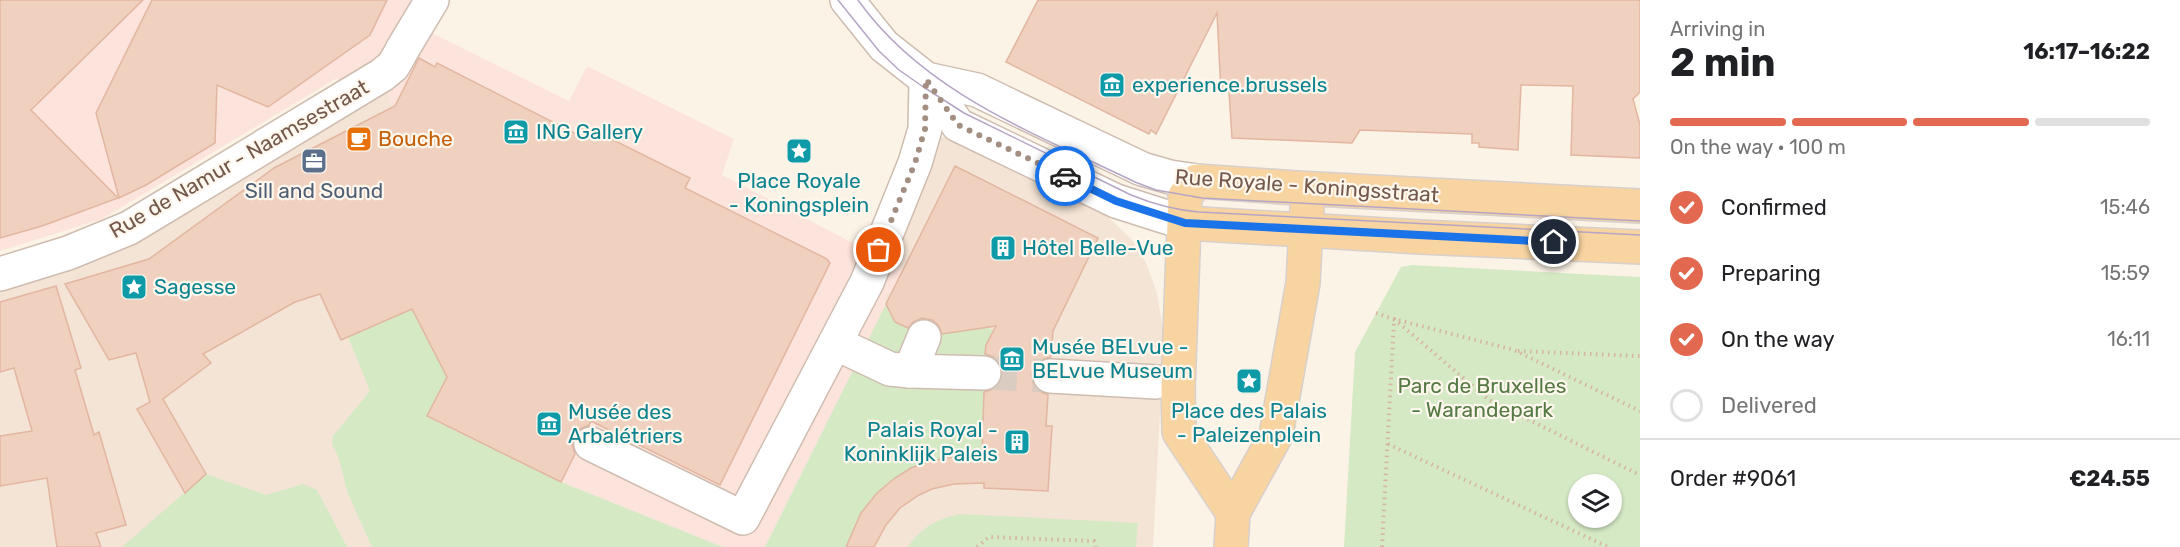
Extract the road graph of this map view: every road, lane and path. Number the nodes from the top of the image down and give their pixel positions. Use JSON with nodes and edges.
{"nodes":[{"id":1,"x":432,"y":0,"type":"edge"},
{"id":2,"x":847,"y":0,"type":"edge"},
{"id":3,"x":926,"y":79,"type":"junction"},
{"id":4,"x":1197,"y":181,"type":"junction"},
{"id":5,"x":1297,"y":188,"type":"junction"},
{"id":6,"x":1640,"y":206,"type":"edge"},
{"id":7,"x":1185,"y":223,"type":"junction"},
{"id":8,"x":1306,"y":230,"type":"junction"},
{"id":9,"x":1640,"y":247,"type":"edge"},
{"id":10,"x":0,"y":274,"type":"edge"},
{"id":11,"x":1376,"y":313,"type":"dead end"},
{"id":12,"x":1394,"y":319,"type":"junction"},
{"id":13,"x":924,"y":337,"type":"dead end"},
{"id":14,"x":835,"y":343,"type":"junction"},
{"id":15,"x":1514,"y":350,"type":"junction"},
{"id":16,"x":1640,"y":356,"type":"edge"},
{"id":17,"x":910,"y":370,"type":"junction"},
{"id":18,"x":984,"y":373,"type":"tunnel mouth"},
{"id":19,"x":1050,"y":376,"type":"tunnel mouth"},
{"id":20,"x":1156,"y":382,"type":"dead end"},
{"id":21,"x":1640,"y":411,"type":"edge"},
{"id":22,"x":591,"y":444,"type":"dead end"},
{"id":23,"x":1388,"y":444,"type":"junction"},
{"id":24,"x":1640,"y":475,"type":"edge"},
{"id":25,"x":1233,"y":513,"type":"junction"},
{"id":26,"x":1038,"y":540,"type":"junction"},
{"id":27,"x":977,"y":547,"type":"edge"},
{"id":28,"x":1037,"y":547,"type":"edge"},
{"id":29,"x":1096,"y":547,"type":"edge"},
{"id":30,"x":1231,"y":547,"type":"edge"},
{"id":31,"x":1382,"y":547,"type":"edge"},
{"id":32,"x":1608,"y":547,"type":"edge"}],
"edges":[{"from":1,"to":10,"type":"street","name":"Rue de Namur - Naamsestraat"},
{"from":2,"to":3,"type":"street"},
{"from":3,"to":4,"type":"street","name":"Rue Royale - Koningsstraat"},
{"from":3,"to":7,"type":"street","name":"Rue Royale - Koningsstraat"},
{"from":3,"to":14,"type":"street"},
{"from":4,"to":5,"type":"main road","name":"Rue Royale - Koningsstraat"},
{"from":4,"to":7,"type":"main road"},
{"from":5,"to":6,"type":"main road","name":"Rue Royale - Koningsstraat"},
{"from":5,"to":8,"type":"main road"},
{"from":7,"to":8,"type":"main road","name":"Rue Royale - Koningsstraat"},
{"from":7,"to":25,"type":"main road"},
{"from":8,"to":9,"type":"main road","name":"Rue Royale - Koningsstraat"},
{"from":8,"to":25,"type":"main road"},
{"from":11,"to":12,"type":"path"},
{"from":12,"to":15,"type":"path"},
{"from":12,"to":23,"type":"path"},
{"from":12,"to":24,"type":"path"},
{"from":13,"to":17,"type":"street"},
{"from":14,"to":17,"type":"street"},
{"from":14,"to":22,"type":"street"},
{"from":15,"to":16,"type":"path"},
{"from":15,"to":21,"type":"path"},
{"from":17,"to":18,"type":"street"},
{"from":19,"to":20,"type":"street"},
{"from":23,"to":31,"type":"path"},
{"from":23,"to":32,"type":"path"},
{"from":25,"to":30,"type":"main road"},
{"from":26,"to":27,"type":"path"},
{"from":26,"to":28,"type":"path"},
{"from":26,"to":29,"type":"path"}]}
